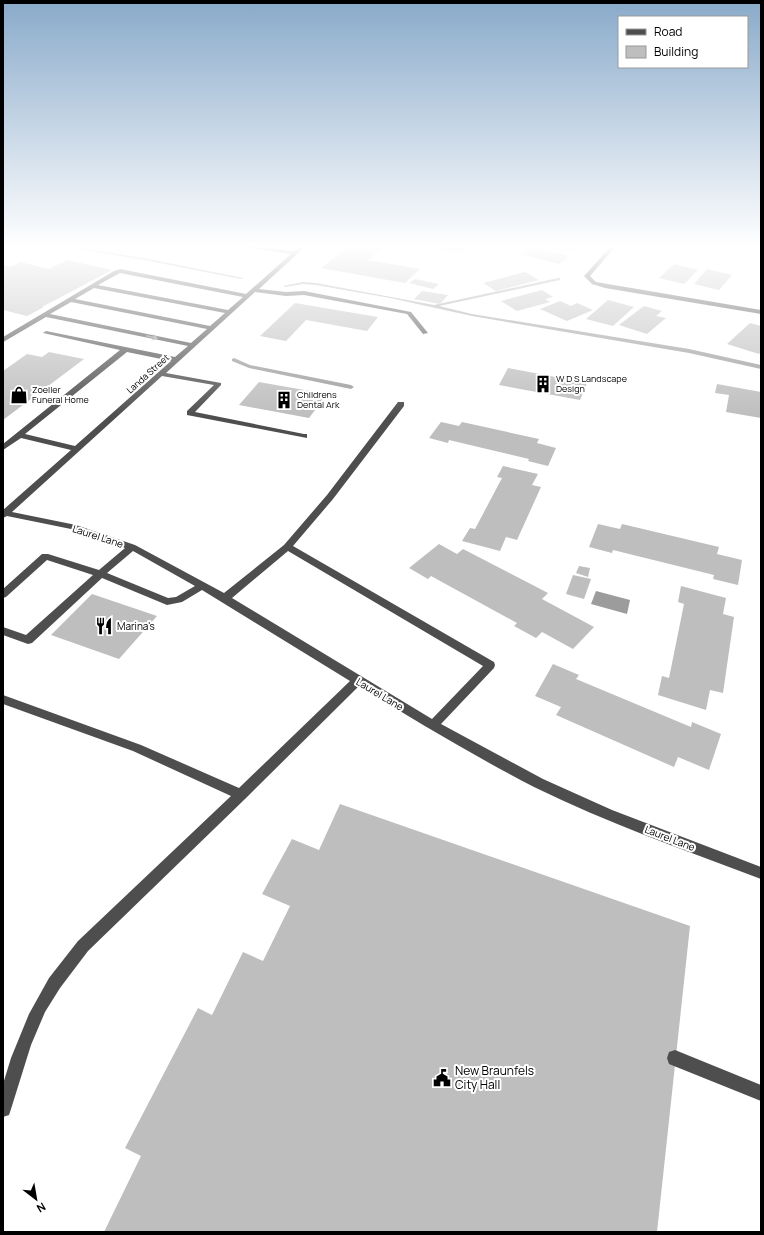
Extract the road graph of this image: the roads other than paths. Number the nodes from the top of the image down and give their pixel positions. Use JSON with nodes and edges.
{"nodes":[{"id":1,"x":66,"y":303,"type":"edge"},
{"id":2,"x":83,"y":303,"type":"edge"},
{"id":3,"x":181,"y":303,"type":"edge"},
{"id":4,"x":241,"y":303,"type":"edge"},
{"id":5,"x":355,"y":303,"type":"edge"},
{"id":6,"x":707,"y":303,"type":"edge"},
{"id":7,"x":230,"y":312,"type":"junction"},
{"id":8,"x":761,"y":312,"type":"edge"},
{"id":9,"x":46,"y":315,"type":"junction"},
{"id":10,"x":212,"y":328,"type":"junction"},
{"id":11,"x":46,"y":333,"type":"dead end"},
{"id":12,"x":425,"y":333,"type":"dead end"},
{"id":13,"x":4,"y":339,"type":"edge"},
{"id":14,"x":194,"y":345,"type":"junction"},
{"id":15,"x":126,"y":349,"type":"junction"},
{"id":16,"x":177,"y":360,"type":"junction"},
{"id":17,"x":162,"y":374,"type":"junction"},
{"id":18,"x":401,"y":404,"type":"dead end"},
{"id":19,"x":19,"y":435,"type":"junction"},
{"id":20,"x":304,"y":436,"type":"dead end"},
{"id":21,"x":4,"y":447,"type":"edge"},
{"id":22,"x":77,"y":449,"type":"junction"},
{"id":23,"x":4,"y":514,"type":"edge"},
{"id":24,"x":132,"y":547,"type":"junction"},
{"id":25,"x":287,"y":547,"type":"junction"},
{"id":26,"x":101,"y":574,"type":"junction"},
{"id":27,"x":201,"y":586,"type":"junction"},
{"id":28,"x":3,"y":595,"type":"edge"},
{"id":29,"x":224,"y":598,"type":"junction"},
{"id":30,"x":3,"y":631,"type":"edge"},
{"id":31,"x":358,"y":680,"type":"junction"},
{"id":32,"x":3,"y":698,"type":"edge"},
{"id":33,"x":433,"y":725,"type":"junction"},
{"id":34,"x":241,"y":795,"type":"junction"},
{"id":35,"x":761,"y":873,"type":"edge"},
{"id":36,"x":675,"y":1058,"type":"dead end"},
{"id":37,"x":761,"y":1093,"type":"edge"},
{"id":38,"x":3,"y":1109,"type":"edge"}],
"edges":[{"from":1,"to":9,"type":"street"},
{"from":2,"to":10,"type":"street"},
{"from":3,"to":7,"type":"street"},
{"from":4,"to":7,"type":"street","name":"Landa Street"},
{"from":5,"to":12,"type":"street"},
{"from":6,"to":8,"type":"street"},
{"from":7,"to":10,"type":"street","name":"Landa Street"},
{"from":9,"to":13,"type":"street"},
{"from":9,"to":14,"type":"street","one_way":true},
{"from":10,"to":14,"type":"street","name":"Landa Street"},
{"from":11,"to":15,"type":"street"},
{"from":14,"to":16,"type":"street","name":"Landa Street"},
{"from":15,"to":16,"type":"street"},
{"from":15,"to":19,"type":"street"},
{"from":16,"to":17,"type":"street","name":"Landa Street"},
{"from":17,"to":20,"type":"street"},
{"from":17,"to":22,"type":"street","name":"Landa Street"},
{"from":18,"to":25,"type":"street"},
{"from":19,"to":21,"type":"street"},
{"from":19,"to":22,"type":"street"},
{"from":22,"to":23,"type":"street","name":"Landa Street"},
{"from":23,"to":24,"type":"street","name":"Laurel Lane"},
{"from":24,"to":26,"type":"street"},
{"from":24,"to":27,"type":"street","name":"Laurel Lane"},
{"from":25,"to":29,"type":"street"},
{"from":25,"to":33,"type":"street"},
{"from":26,"to":27,"type":"street"},
{"from":26,"to":28,"type":"street"},
{"from":26,"to":30,"type":"street"},
{"from":27,"to":29,"type":"street","name":"Laurel Lane"},
{"from":29,"to":31,"type":"street","name":"Laurel Lane"},
{"from":31,"to":33,"type":"street","name":"Laurel Lane"},
{"from":31,"to":34,"type":"street"},
{"from":32,"to":34,"type":"street"},
{"from":33,"to":35,"type":"street","name":"Laurel Lane"},
{"from":34,"to":38,"type":"street"},
{"from":36,"to":37,"type":"street"}]}
